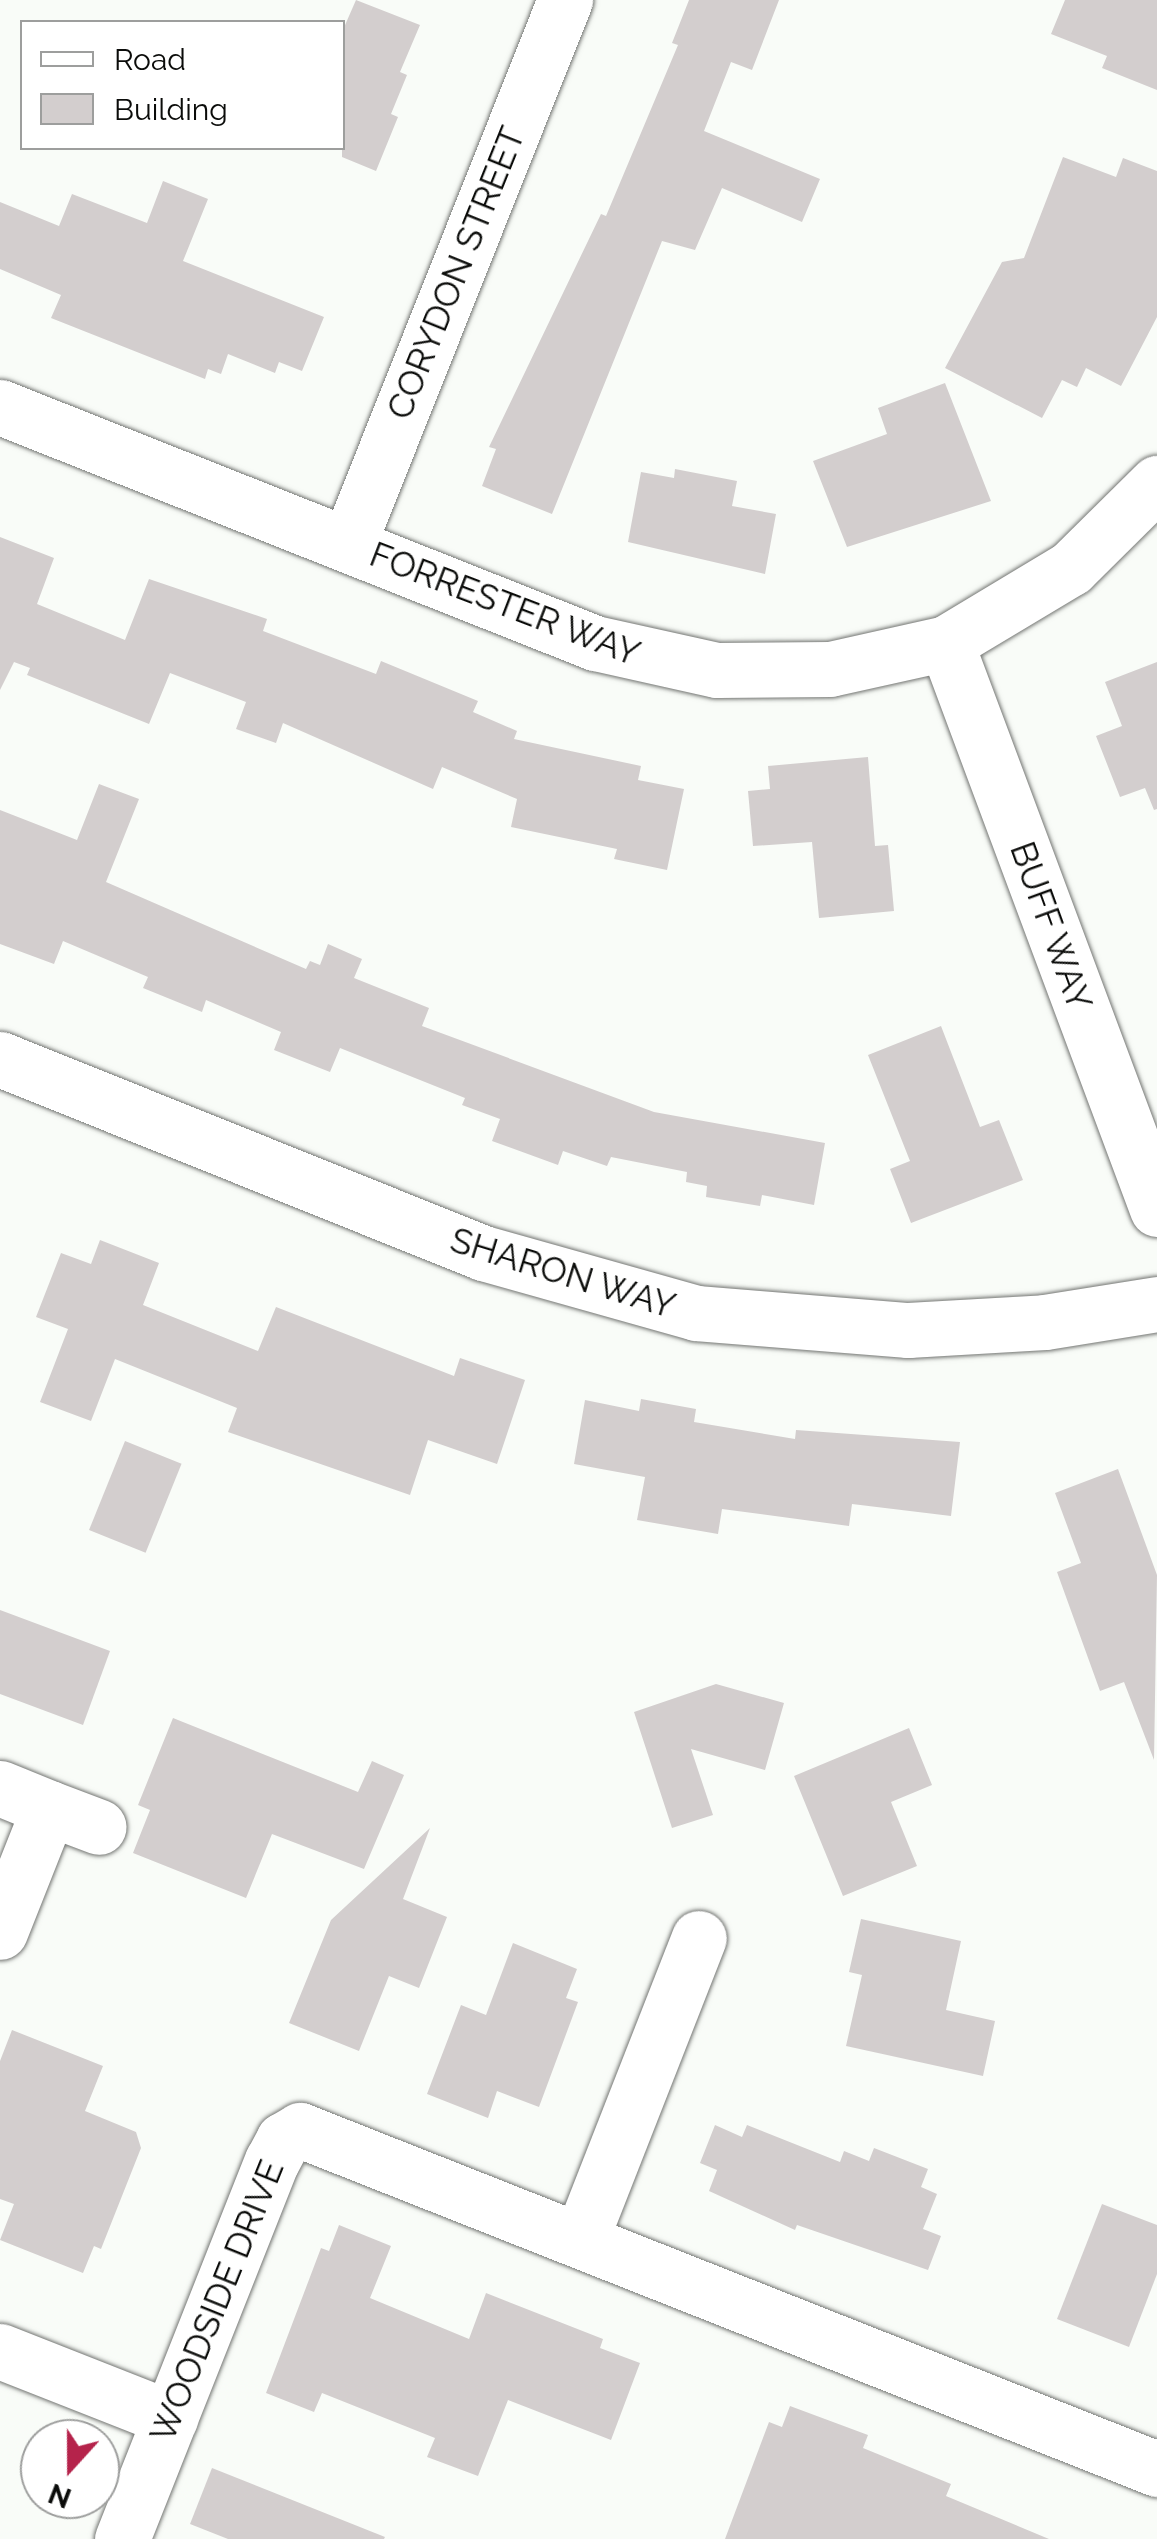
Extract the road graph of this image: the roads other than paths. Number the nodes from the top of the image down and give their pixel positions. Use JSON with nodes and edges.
{"nodes":[{"id":1,"x":564,"y":0,"type":"edge"},
{"id":2,"x":0,"y":407,"type":"edge"},
{"id":3,"x":1157,"y":483,"type":"edge"},
{"id":4,"x":348,"y":545,"type":"junction"},
{"id":5,"x":946,"y":643,"type":"junction"},
{"id":6,"x":0,"y":1058,"type":"edge"},
{"id":7,"x":1157,"y":1209,"type":"edge"},
{"id":8,"x":1157,"y":1304,"type":"edge"},
{"id":9,"x":24,"y":1798,"type":"edge"},
{"id":10,"x":99,"y":1828,"type":"dead end"},
{"id":11,"x":0,"y":1932,"type":"edge"},
{"id":12,"x":700,"y":1938,"type":"dead end"},
{"id":13,"x":582,"y":2236,"type":"junction"},
{"id":14,"x":0,"y":2351,"type":"edge"},
{"id":15,"x":170,"y":2418,"type":"junction"},
{"id":16,"x":1157,"y":2469,"type":"edge"},
{"id":17,"x":122,"y":2539,"type":"edge"}],
"edges":[{"from":1,"to":4,"type":"street","name":"CORYDON STREET"},
{"from":2,"to":4,"type":"street","name":"FORRESTER WAY"},
{"from":3,"to":5,"type":"street","name":"FORRESTER WAY"},
{"from":4,"to":5,"type":"street","name":"FORRESTER WAY"},
{"from":5,"to":7,"type":"street","name":"BUFF WAY"},
{"from":6,"to":8,"type":"street","name":"SHARON WAY"},
{"from":9,"to":10,"type":"street"},
{"from":9,"to":11,"type":"street"},
{"from":12,"to":13,"type":"street"},
{"from":13,"to":15,"type":"street","name":"WOODSIDE DRIVE"},
{"from":13,"to":16,"type":"street","name":"WOODSIDE DRIVE"},
{"from":14,"to":15,"type":"street"},
{"from":15,"to":17,"type":"street","name":"WOODSIDE DRIVE"}]}
